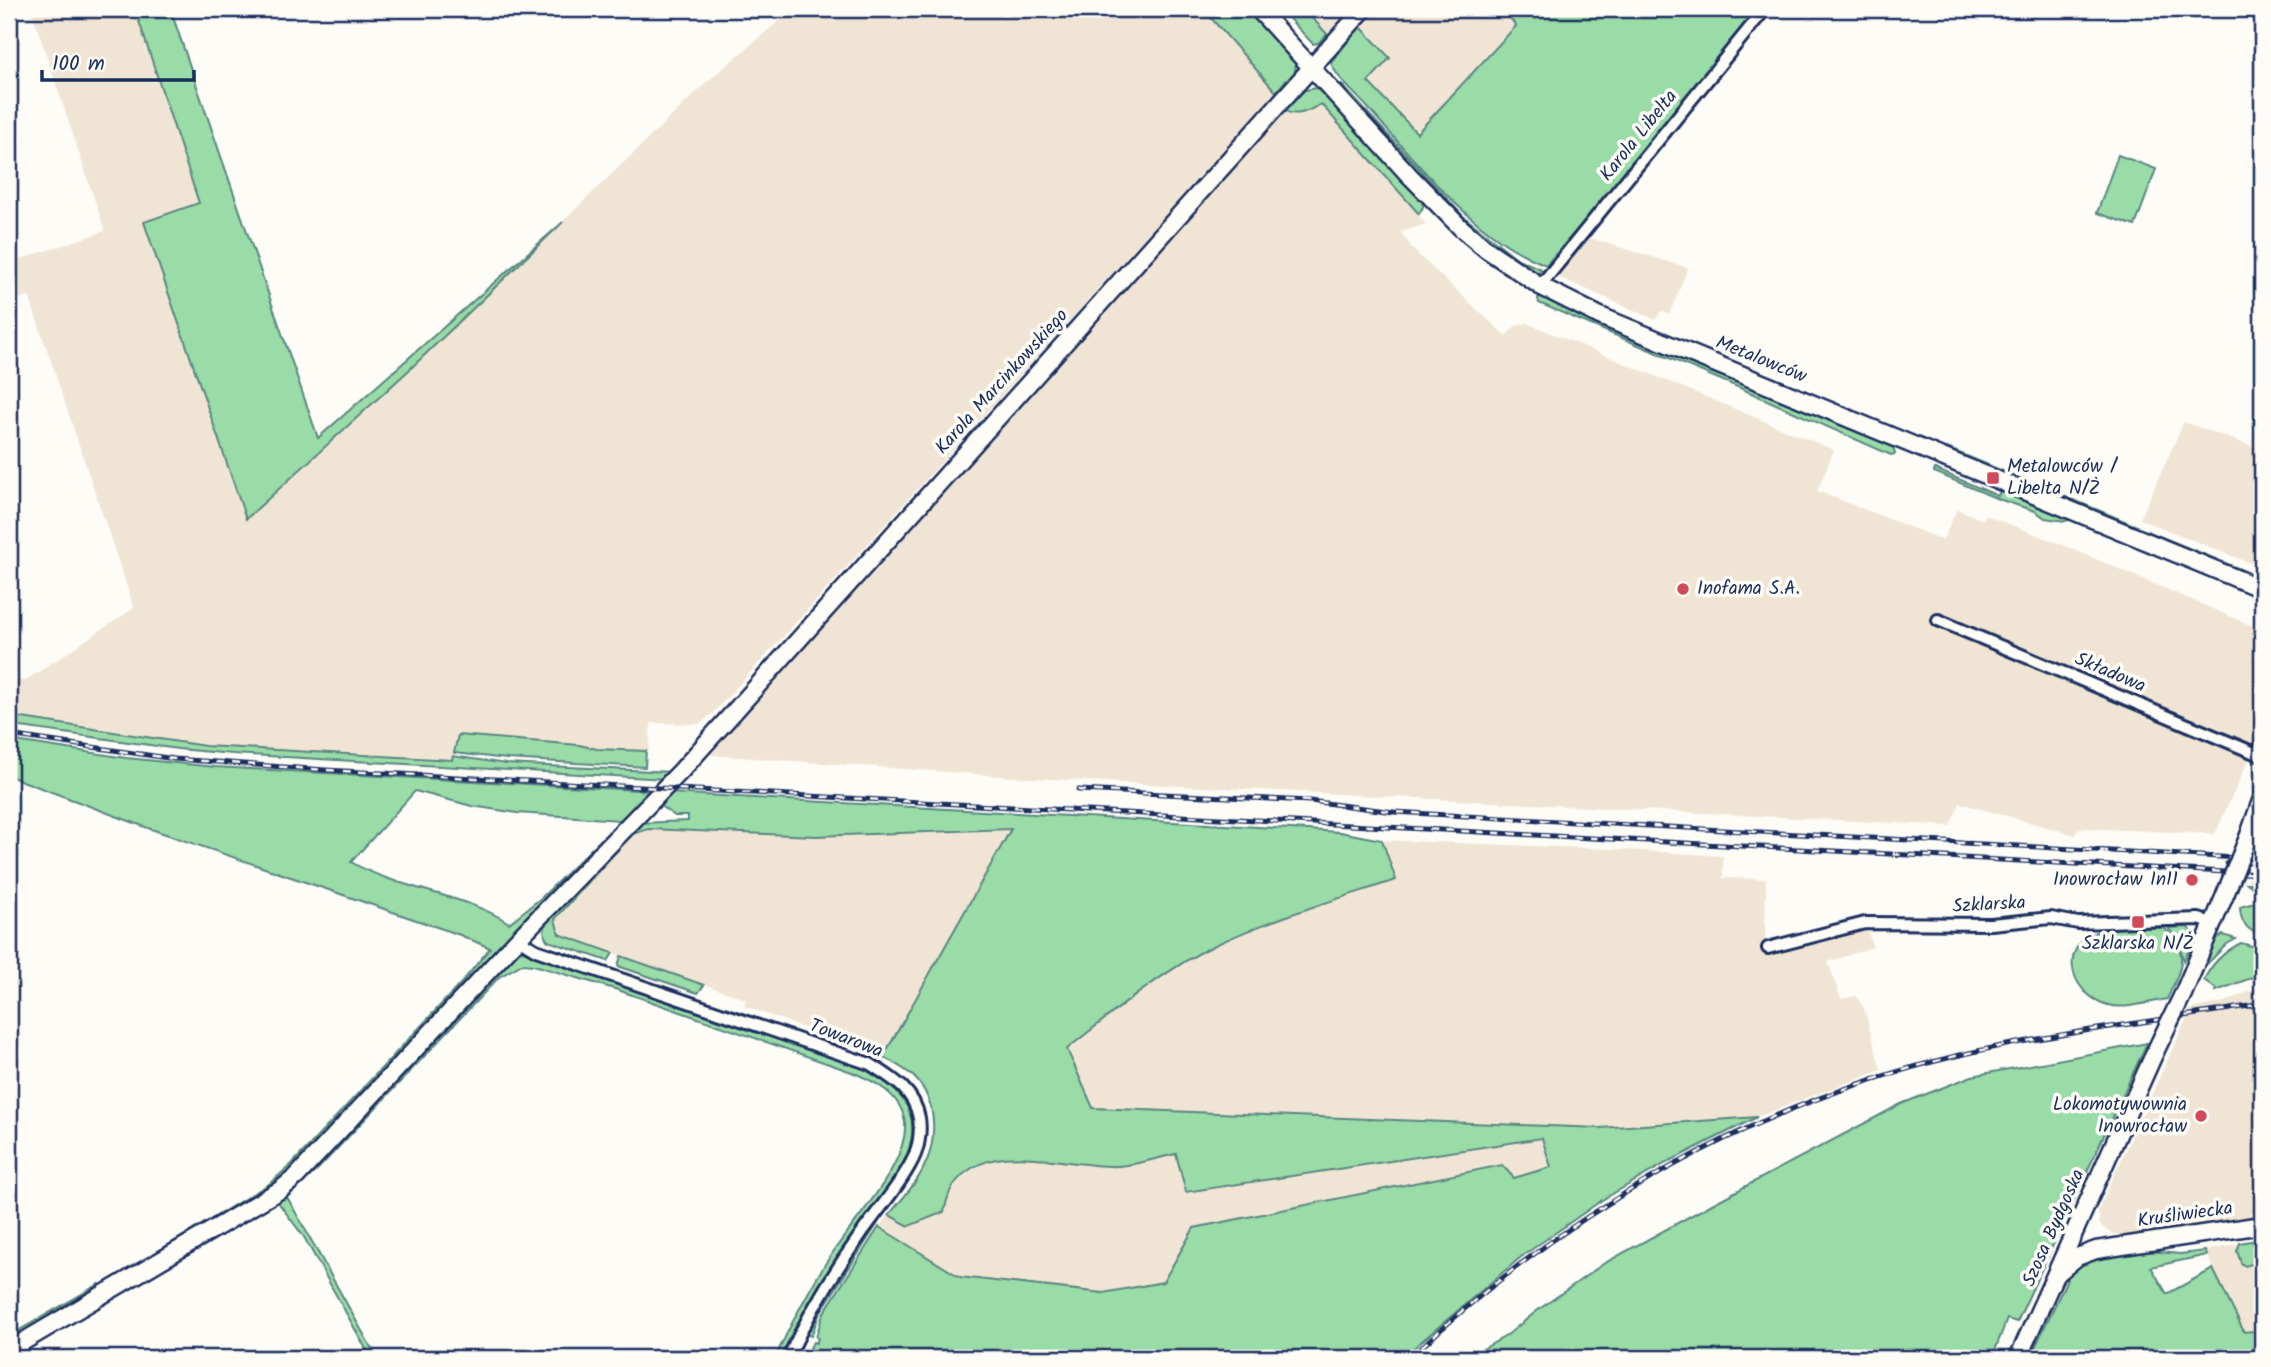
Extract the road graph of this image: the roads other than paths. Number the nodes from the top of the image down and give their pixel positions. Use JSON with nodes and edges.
{"nodes":[{"id":1,"x":1258,"y":9,"type":"edge"},
{"id":2,"x":1364,"y":9,"type":"edge"},
{"id":3,"x":1765,"y":9,"type":"edge"},
{"id":4,"x":1311,"y":68,"type":"junction"},
{"id":5,"x":1540,"y":286,"type":"junction"},
{"id":6,"x":2262,"y":589,"type":"edge"},
{"id":7,"x":1938,"y":620,"type":"dead end"},
{"id":8,"x":2262,"y":743,"type":"edge"},
{"id":9,"x":2262,"y":798,"type":"edge"},
{"id":10,"x":2214,"y":924,"type":"junction"},
{"id":11,"x":518,"y":939,"type":"junction"},
{"id":12,"x":1768,"y":948,"type":"dead end"},
{"id":13,"x":2262,"y":1225,"type":"edge"},
{"id":14,"x":2077,"y":1228,"type":"junction"},
{"id":15,"x":2114,"y":1246,"type":"junction"},
{"id":16,"x":2055,"y":1276,"type":"junction"},
{"id":17,"x":9,"y":1350,"type":"edge"},
{"id":18,"x":788,"y":1358,"type":"edge"},
{"id":19,"x":2018,"y":1358,"type":"edge"}],
"edges":[{"from":1,"to":4,"type":"street","name":"Metalowców"},
{"from":2,"to":4,"type":"street","name":"Karola Marcinkowskiego"},
{"from":3,"to":5,"type":"street","name":"Karola Libelta"},
{"from":4,"to":5,"type":"street","name":"Metalowców"},
{"from":4,"to":11,"type":"street","name":"Karola Marcinkowskiego"},
{"from":5,"to":6,"type":"street","name":"Metalowców"},
{"from":7,"to":8,"type":"street","name":"Składowa"},
{"from":9,"to":10,"type":"street","name":"Szosa Bydgoska","bridge":true},
{"from":10,"to":12,"type":"street","name":"Szklarska"},
{"from":10,"to":14,"type":"street","name":"Szosa Bydgoska","bridge":true},
{"from":11,"to":17,"type":"street","name":"Karola Marcinkowskiego"},
{"from":11,"to":18,"type":"street","name":"Towarowa"},
{"from":13,"to":15,"type":"street","name":"Kruśliwiecka"},
{"from":14,"to":15,"type":"street","name":"Kruśliwiecka"},
{"from":14,"to":16,"type":"street","name":"Szosa Bydgoska"},
{"from":15,"to":16,"type":"street","name":"Kruśliwiecka"},
{"from":16,"to":19,"type":"street","name":"Szosa Bydgoska"}]}
